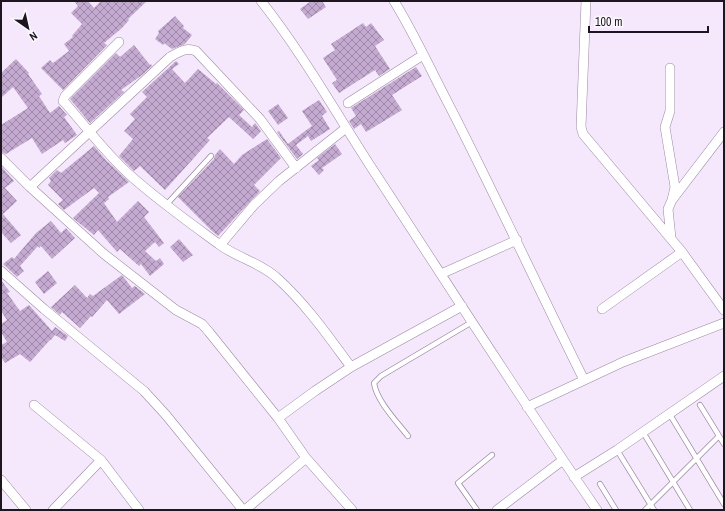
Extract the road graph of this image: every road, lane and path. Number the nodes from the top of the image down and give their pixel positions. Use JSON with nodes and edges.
{"nodes":[{"id":1,"x":261,"y":1,"type":"edge"},
{"id":2,"x":394,"y":1,"type":"edge"},
{"id":3,"x":586,"y":1,"type":"edge"},
{"id":4,"x":119,"y":42,"type":"dead end"},
{"id":5,"x":423,"y":55,"type":"junction"},
{"id":6,"x":670,"y":68,"type":"dead end"},
{"id":7,"x":348,"y":103,"type":"dead end"},
{"id":8,"x":346,"y":128,"type":"junction"},
{"id":9,"x":90,"y":132,"type":"junction"},
{"id":10,"x":724,"y":132,"type":"edge"},
{"id":11,"x":211,"y":156,"type":"dead end"},
{"id":12,"x":1,"y":158,"type":"edge"},
{"id":13,"x":296,"y":168,"type":"junction"},
{"id":14,"x":30,"y":187,"type":"junction"},
{"id":15,"x":672,"y":200,"type":"junction"},
{"id":16,"x":167,"y":204,"type":"junction"},
{"id":17,"x":670,"y":238,"type":"junction"},
{"id":18,"x":517,"y":240,"type":"junction"},
{"id":19,"x":220,"y":245,"type":"junction"},
{"id":20,"x":682,"y":252,"type":"junction"},
{"id":21,"x":1,"y":271,"type":"edge"},
{"id":22,"x":441,"y":274,"type":"junction"},
{"id":23,"x":462,"y":306,"type":"junction"},
{"id":24,"x":602,"y":309,"type":"dead end"},
{"id":25,"x":724,"y":310,"type":"edge"},
{"id":26,"x":472,"y":322,"type":"junction"},
{"id":27,"x":724,"y":323,"type":"edge"},
{"id":28,"x":351,"y":367,"type":"junction"},
{"id":29,"x":724,"y":376,"type":"edge"},
{"id":30,"x":584,"y":380,"type":"junction"},
{"id":31,"x":34,"y":405,"type":"dead end"},
{"id":32,"x":700,"y":405,"type":"dead end"},
{"id":33,"x":527,"y":407,"type":"junction"},
{"id":34,"x":278,"y":418,"type":"junction"},
{"id":35,"x":672,"y":418,"type":"dead end"},
{"id":36,"x":408,"y":436,"type":"dead end"},
{"id":37,"x":719,"y":436,"type":"junction"},
{"id":38,"x":646,"y":437,"type":"dead end"},
{"id":39,"x":724,"y":444,"type":"edge"},
{"id":40,"x":617,"y":450,"type":"junction"},
{"id":41,"x":492,"y":455,"type":"dead end"},
{"id":42,"x":306,"y":458,"type":"junction"},
{"id":43,"x":697,"y":458,"type":"junction"},
{"id":44,"x":101,"y":460,"type":"junction"},
{"id":45,"x":563,"y":460,"type":"junction"},
{"id":46,"x":574,"y":477,"type":"junction"},
{"id":47,"x":1,"y":480,"type":"edge"},
{"id":48,"x":673,"y":482,"type":"junction"},
{"id":49,"x":600,"y":484,"type":"dead end"},
{"id":50,"x":724,"y":504,"type":"edge"},
{"id":51,"x":651,"y":505,"type":"junction"},
{"id":52,"x":26,"y":510,"type":"edge"},
{"id":53,"x":54,"y":510,"type":"edge"},
{"id":54,"x":139,"y":510,"type":"edge"},
{"id":55,"x":244,"y":510,"type":"edge"},
{"id":56,"x":352,"y":510,"type":"edge"},
{"id":57,"x":477,"y":510,"type":"edge"},
{"id":58,"x":497,"y":510,"type":"edge"},
{"id":59,"x":597,"y":510,"type":"edge"},
{"id":60,"x":616,"y":510,"type":"edge"},
{"id":61,"x":645,"y":510,"type":"edge"},
{"id":62,"x":654,"y":510,"type":"edge"},
{"id":63,"x":690,"y":510,"type":"edge"}],
"edges":[{"from":1,"to":8,"type":"street"},
{"from":2,"to":5,"type":"street"},
{"from":3,"to":17,"type":"street"},
{"from":4,"to":9,"type":"street"},
{"from":5,"to":7,"type":"street"},
{"from":5,"to":18,"type":"street"},
{"from":6,"to":15,"type":"street"},
{"from":8,"to":13,"type":"street"},
{"from":8,"to":22,"type":"street"},
{"from":9,"to":13,"type":"street"},
{"from":9,"to":14,"type":"street"},
{"from":9,"to":16,"type":"street"},
{"from":10,"to":15,"type":"street"},
{"from":11,"to":16,"type":"lane"},
{"from":12,"to":14,"type":"street"},
{"from":13,"to":19,"type":"street"},
{"from":14,"to":34,"type":"street"},
{"from":15,"to":17,"type":"street"},
{"from":16,"to":19,"type":"street"},
{"from":17,"to":20,"type":"street"},
{"from":18,"to":22,"type":"street"},
{"from":18,"to":30,"type":"street"},
{"from":19,"to":28,"type":"street"},
{"from":20,"to":24,"type":"street"},
{"from":20,"to":25,"type":"street"},
{"from":21,"to":55,"type":"street"},
{"from":22,"to":23,"type":"street"},
{"from":23,"to":26,"type":"street"},
{"from":23,"to":28,"type":"street"},
{"from":26,"to":33,"type":"street"},
{"from":26,"to":36,"type":"lane"},
{"from":27,"to":30,"type":"street"},
{"from":28,"to":34,"type":"street"},
{"from":29,"to":40,"type":"street"},
{"from":30,"to":33,"type":"street"},
{"from":31,"to":44,"type":"street"},
{"from":32,"to":37,"type":"lane"},
{"from":33,"to":45,"type":"street"},
{"from":34,"to":42,"type":"street"},
{"from":35,"to":43,"type":"lane"},
{"from":37,"to":39,"type":"lane"},
{"from":37,"to":43,"type":"lane"},
{"from":38,"to":48,"type":"lane"},
{"from":40,"to":46,"type":"street"},
{"from":40,"to":51,"type":"lane"},
{"from":41,"to":57,"type":"lane"},
{"from":42,"to":55,"type":"street"},
{"from":42,"to":56,"type":"street"},
{"from":43,"to":48,"type":"lane"},
{"from":43,"to":50,"type":"lane"},
{"from":44,"to":53,"type":"street"},
{"from":44,"to":54,"type":"street"},
{"from":45,"to":46,"type":"street"},
{"from":45,"to":58,"type":"street"},
{"from":46,"to":59,"type":"street"},
{"from":47,"to":52,"type":"street"},
{"from":48,"to":51,"type":"lane"},
{"from":48,"to":63,"type":"lane"},
{"from":49,"to":60,"type":"lane"},
{"from":51,"to":61,"type":"lane"},
{"from":51,"to":62,"type":"lane"}]}
